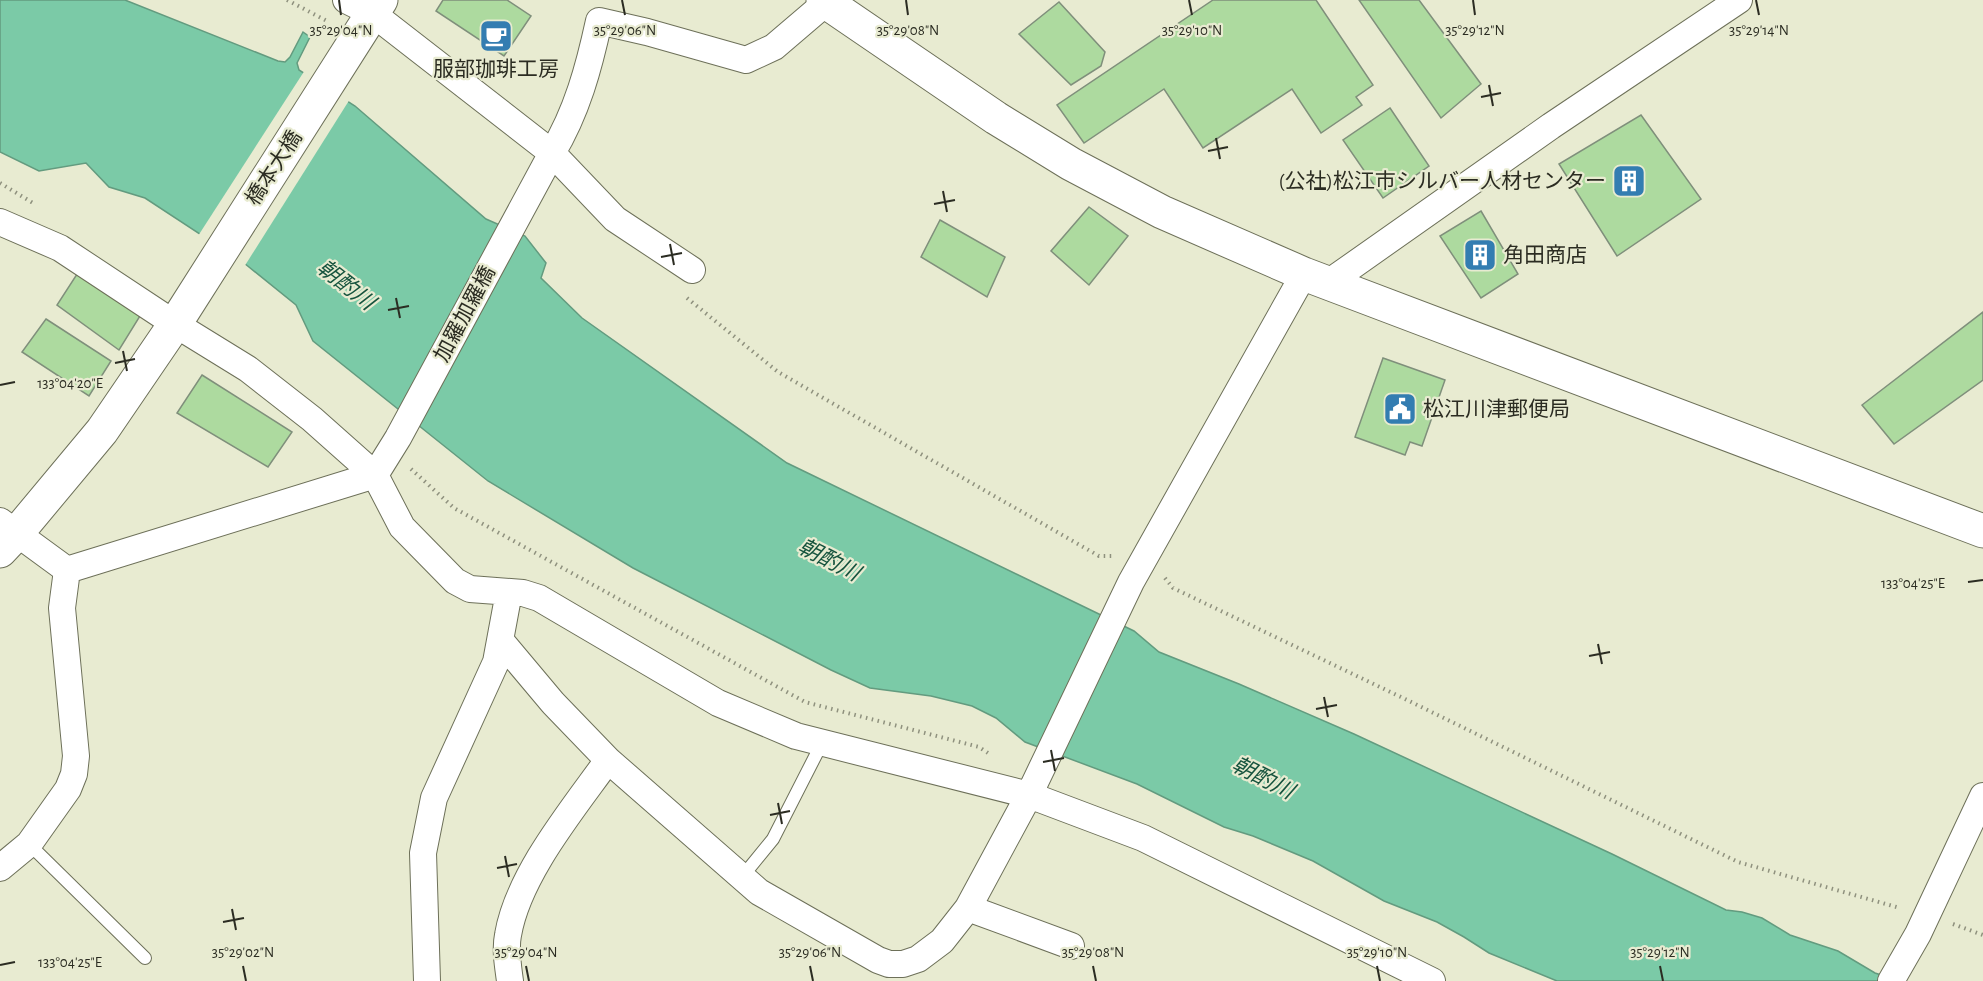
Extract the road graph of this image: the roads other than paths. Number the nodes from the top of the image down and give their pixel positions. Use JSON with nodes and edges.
{"nodes":[{"id":1,"x":1739,"y":0,"type":"edge"},
{"id":2,"x":826,"y":1,"type":"edge"},
{"id":3,"x":361,"y":21,"type":"edge"},
{"id":4,"x":552,"y":153,"type":"junction"},
{"id":5,"x":0,"y":222,"type":"edge"},
{"id":6,"x":692,"y":270,"type":"dead end"},
{"id":7,"x":1316,"y":278,"type":"junction"},
{"id":8,"x":175,"y":324,"type":"junction"},
{"id":9,"x":375,"y":475,"type":"junction"},
{"id":10,"x":1983,"y":531,"type":"edge"},
{"id":11,"x":6,"y":535,"type":"edge"},
{"id":12,"x":67,"y":570,"type":"junction"},
{"id":13,"x":508,"y":592,"type":"junction"},
{"id":14,"x":501,"y":640,"type":"junction"},
{"id":15,"x":822,"y":743,"type":"junction"},
{"id":16,"x":608,"y":760,"type":"junction"},
{"id":17,"x":1034,"y":785,"type":"junction"},
{"id":18,"x":1983,"y":796,"type":"edge"},
{"id":19,"x":29,"y":844,"type":"junction"},
{"id":20,"x":0,"y":868,"type":"edge"},
{"id":21,"x":742,"y":877,"type":"junction"},
{"id":22,"x":968,"y":908,"type":"junction"},
{"id":23,"x":1071,"y":946,"type":"dead end"},
{"id":24,"x":145,"y":958,"type":"dead end"},
{"id":25,"x":427,"y":981,"type":"edge"},
{"id":26,"x":510,"y":981,"type":"edge"},
{"id":27,"x":1432,"y":981,"type":"edge"},
{"id":28,"x":1891,"y":981,"type":"edge"}],
"edges":[{"from":1,"to":7,"type":"street"},
{"from":2,"to":4,"type":"street","name":"加羅加羅橋"},
{"from":2,"to":7,"type":"street"},
{"from":3,"to":4,"type":"street"},
{"from":3,"to":8,"type":"street","name":"橋本大橋"},
{"from":4,"to":6,"type":"street"},
{"from":4,"to":9,"type":"street","name":"加羅加羅橋"},
{"from":5,"to":8,"type":"street"},
{"from":7,"to":10,"type":"street"},
{"from":7,"to":17,"type":"street"},
{"from":8,"to":9,"type":"street"},
{"from":8,"to":11,"type":"street","name":"橋本大橋"},
{"from":9,"to":12,"type":"street"},
{"from":9,"to":13,"type":"street"},
{"from":11,"to":12,"type":"street"},
{"from":12,"to":19,"type":"street"},
{"from":13,"to":14,"type":"street"},
{"from":13,"to":15,"type":"street"},
{"from":14,"to":16,"type":"street"},
{"from":14,"to":25,"type":"street"},
{"from":15,"to":17,"type":"street"},
{"from":15,"to":21,"type":"lane"},
{"from":16,"to":21,"type":"street"},
{"from":16,"to":26,"type":"street"},
{"from":17,"to":22,"type":"street"},
{"from":17,"to":27,"type":"street"},
{"from":18,"to":28,"type":"street"},
{"from":19,"to":20,"type":"street"},
{"from":19,"to":24,"type":"lane"},
{"from":21,"to":22,"type":"street"},
{"from":22,"to":23,"type":"street"}]}
